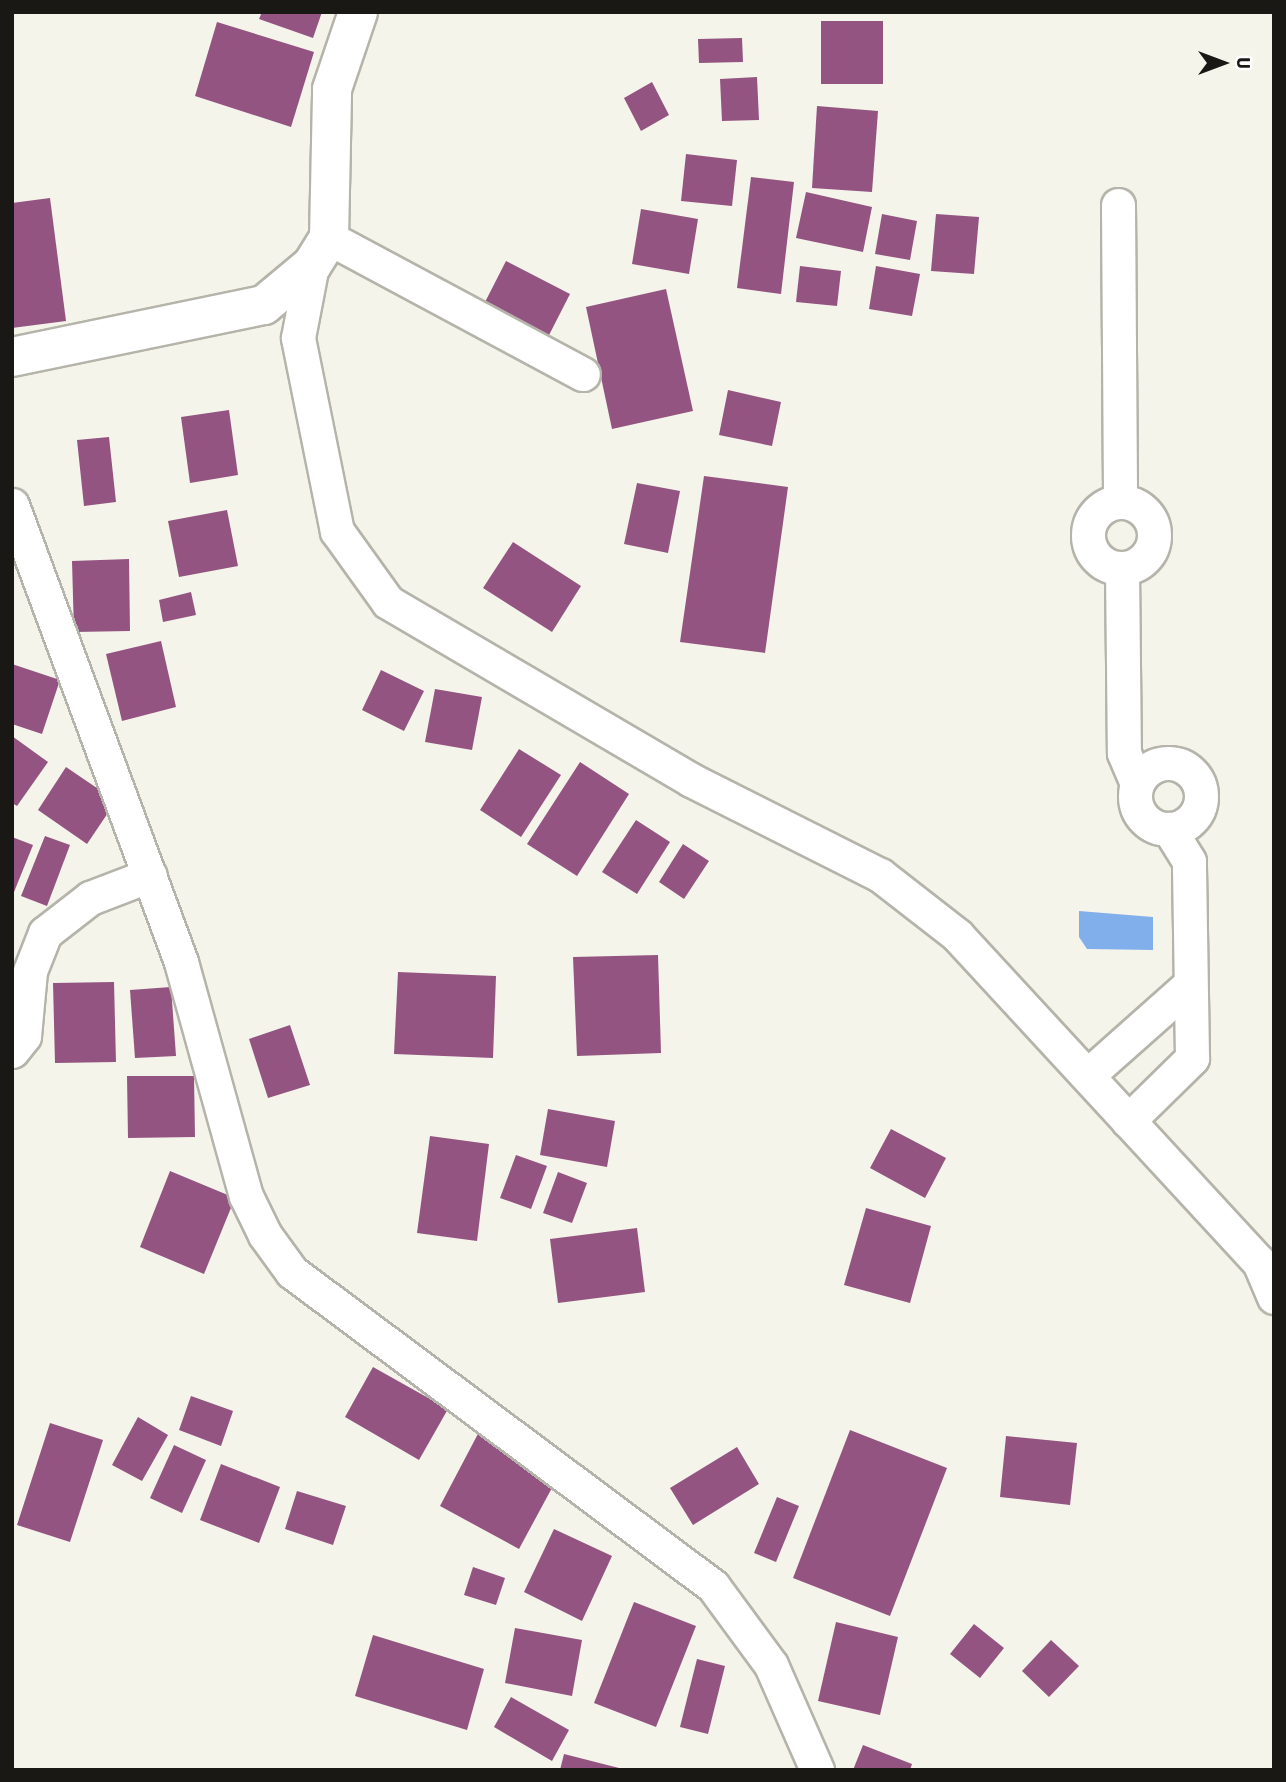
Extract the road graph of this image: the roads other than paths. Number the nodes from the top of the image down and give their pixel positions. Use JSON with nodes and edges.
{"nodes":[{"id":1,"x":358,"y":12,"type":"edge"},
{"id":2,"x":1118,"y":205,"type":"dead end"},
{"id":3,"x":320,"y":251,"type":"junction"},
{"id":4,"x":12,"y":357,"type":"edge"},
{"id":5,"x":583,"y":374,"type":"dead end"},
{"id":6,"x":1121,"y":502,"type":"junction"},
{"id":7,"x":16,"y":531,"type":"edge"},
{"id":8,"x":1122,"y":569,"type":"junction"},
{"id":9,"x":1137,"y":783,"type":"junction"},
{"id":10,"x":1169,"y":829,"type":"junction"},
{"id":11,"x":150,"y":875,"type":"junction"},
{"id":12,"x":1188,"y":986,"type":"junction"},
{"id":13,"x":12,"y":1051,"type":"edge"},
{"id":14,"x":1089,"y":1074,"type":"junction"},
{"id":15,"x":1128,"y":1121,"type":"junction"},
{"id":16,"x":1274,"y":1297,"type":"edge"},
{"id":17,"x":817,"y":1770,"type":"edge"}],
"edges":[{"from":1,"to":3,"type":"main road"},
{"from":2,"to":6,"type":"street"},
{"from":3,"to":4,"type":"main road"},
{"from":3,"to":5,"type":"street"},
{"from":3,"to":14,"type":"street"},
{"from":6,"to":8,"type":"street"},
{"from":6,"to":8,"type":"street"},
{"from":7,"to":11,"type":"street"},
{"from":8,"to":9,"type":"street"},
{"from":9,"to":10,"type":"street"},
{"from":9,"to":10,"type":"street"},
{"from":10,"to":12,"type":"street"},
{"from":11,"to":13,"type":"street"},
{"from":11,"to":17,"type":"street"},
{"from":12,"to":14,"type":"street"},
{"from":12,"to":15,"type":"street"},
{"from":14,"to":15,"type":"street"},
{"from":15,"to":16,"type":"street"}]}
